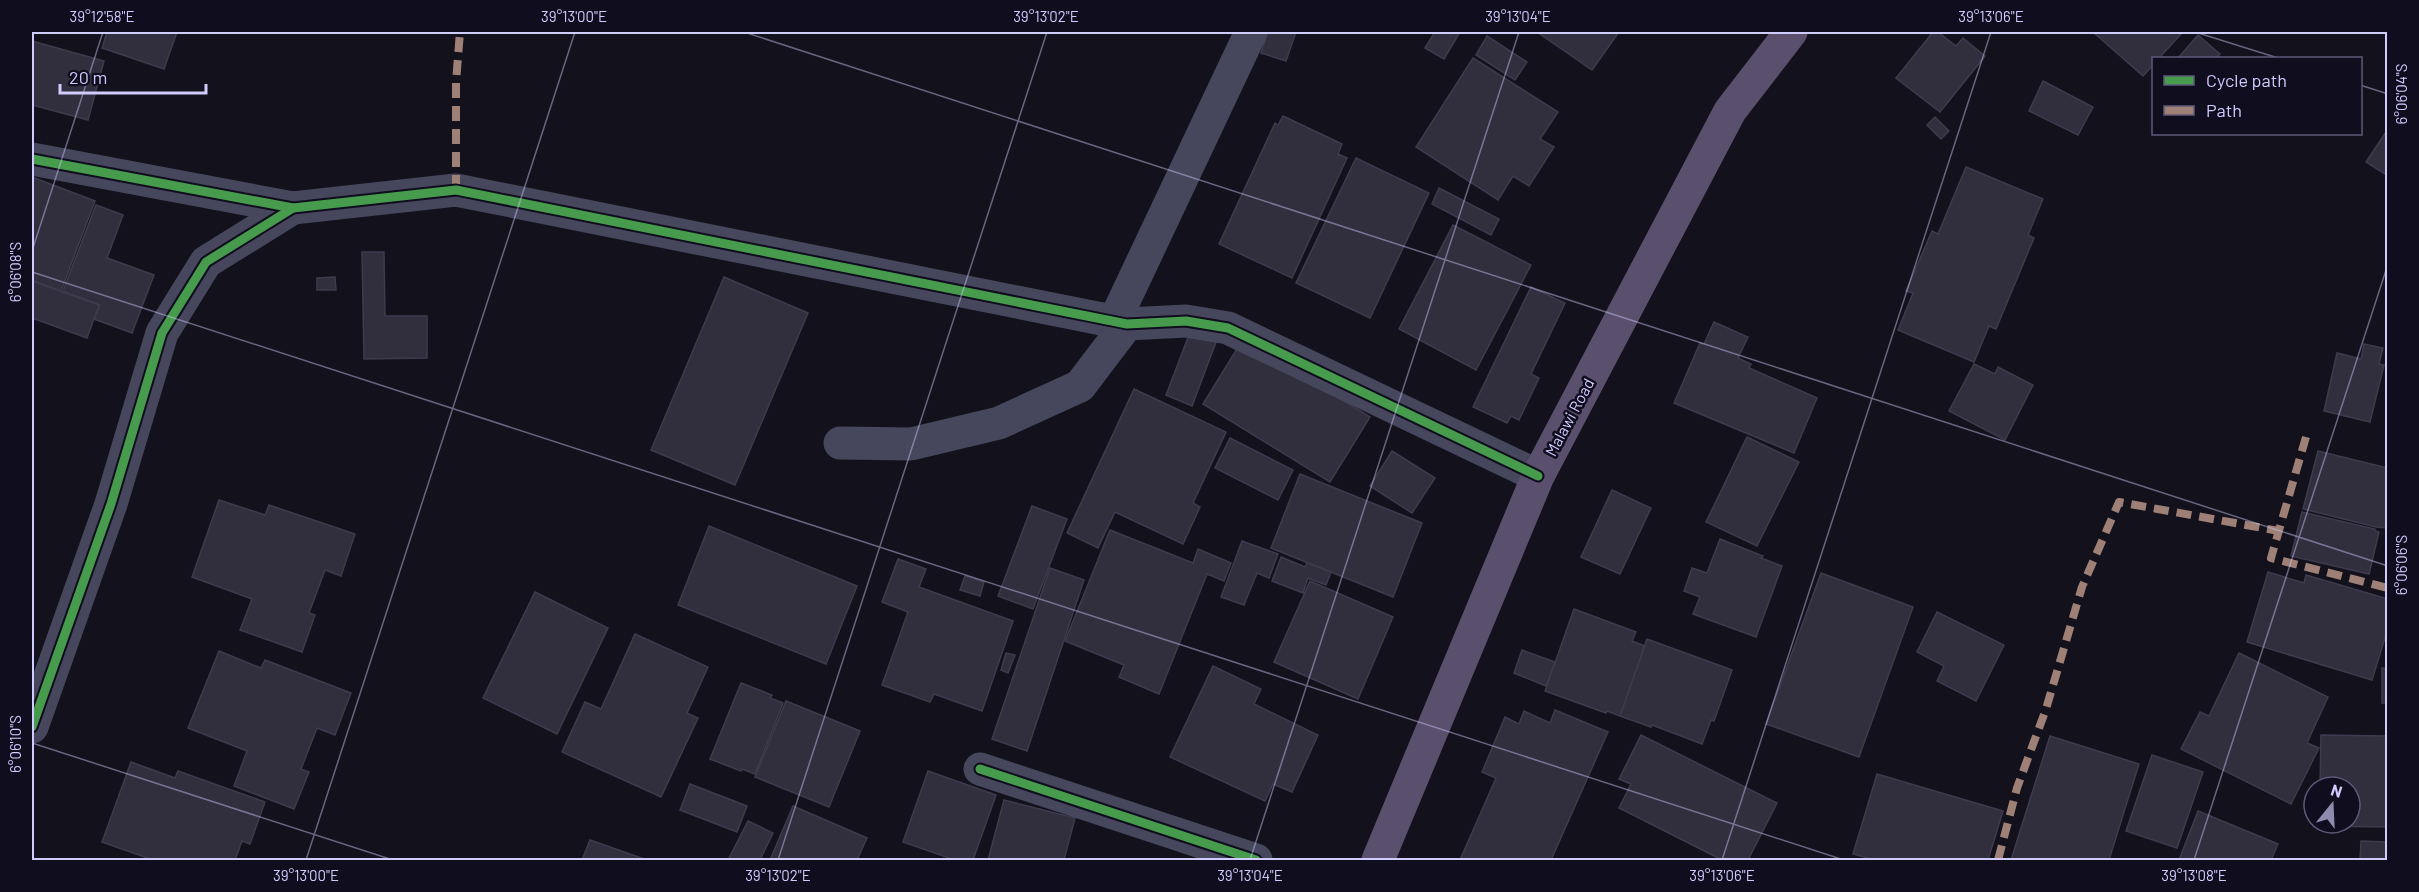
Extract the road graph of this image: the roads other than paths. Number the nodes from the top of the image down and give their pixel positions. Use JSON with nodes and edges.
{"nodes":[{"id":1,"x":1251,"y":32,"type":"edge"},
{"id":2,"x":1791,"y":32,"type":"edge"},
{"id":3,"x":32,"y":159,"type":"edge"},
{"id":4,"x":293,"y":208,"type":"junction"},
{"id":5,"x":1120,"y":323,"type":"junction"},
{"id":6,"x":840,"y":443,"type":"dead end"},
{"id":7,"x":1538,"y":477,"type":"junction"},
{"id":8,"x":32,"y":728,"type":"edge"},
{"id":9,"x":980,"y":769,"type":"dead end"},
{"id":10,"x":1256,"y":861,"type":"edge"},
{"id":11,"x":1378,"y":861,"type":"edge"}],
"edges":[{"from":1,"to":5,"type":"street"},
{"from":2,"to":7,"type":"main road","name":"Malawi Road"},
{"from":3,"to":4,"type":"street"},
{"from":4,"to":5,"type":"street"},
{"from":4,"to":8,"type":"street"},
{"from":5,"to":6,"type":"street"},
{"from":5,"to":7,"type":"street"},
{"from":7,"to":11,"type":"main road","name":"Malawi Road"},
{"from":9,"to":10,"type":"street"}]}
